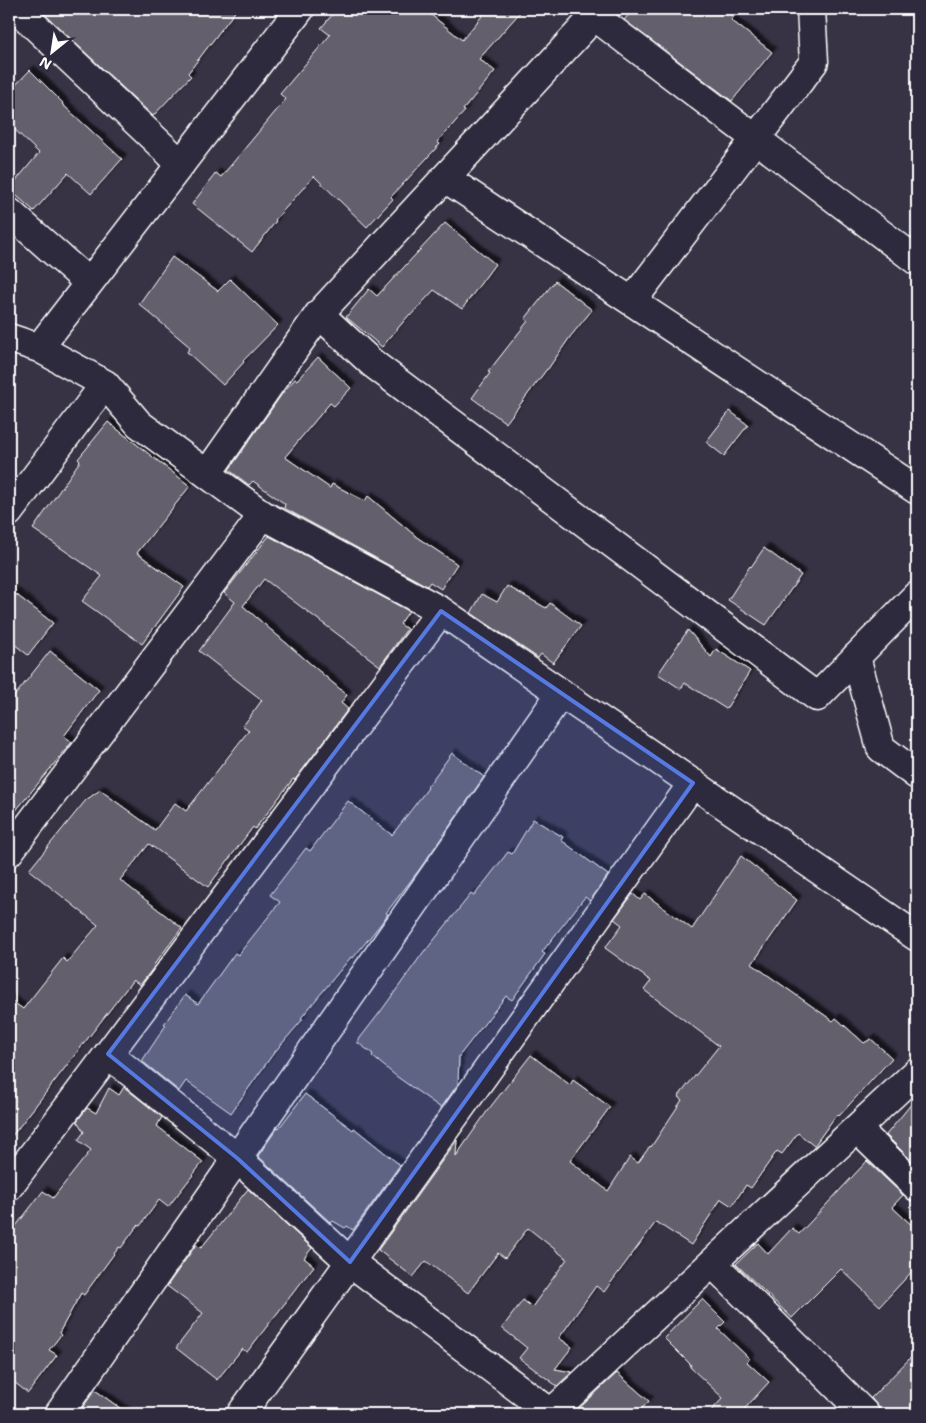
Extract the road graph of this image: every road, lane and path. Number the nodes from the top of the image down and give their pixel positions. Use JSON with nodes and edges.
{"nodes":[{"id":1,"x":17,"y":9,"type":"edge"},
{"id":2,"x":300,"y":9,"type":"edge"},
{"id":3,"x":811,"y":9,"type":"edge"},
{"id":4,"x":597,"y":12,"type":"edge"},
{"id":5,"x":756,"y":139,"type":"junction"},
{"id":6,"x":181,"y":164,"type":"junction"},
{"id":7,"x":445,"y":178,"type":"junction"},
{"id":8,"x":9,"y":212,"type":"edge"},
{"id":9,"x":917,"y":261,"type":"edge"},
{"id":10,"x":89,"y":283,"type":"junction"},
{"id":11,"x":632,"y":302,"type":"junction"},
{"id":12,"x":319,"y":314,"type":"junction"},
{"id":13,"x":9,"y":338,"type":"edge"},
{"id":14,"x":39,"y":348,"type":"junction"},
{"id":15,"x":105,"y":384,"type":"junction"},
{"id":16,"x":207,"y":474,"type":"junction"},
{"id":17,"x":917,"y":490,"type":"edge"},
{"id":18,"x":9,"y":512,"type":"edge"},
{"id":19,"x":263,"y":515,"type":"junction"},
{"id":20,"x":917,"y":595,"type":"edge"},
{"id":21,"x":441,"y":611,"type":"junction"},
{"id":22,"x":856,"y":657,"type":"junction"},
{"id":23,"x":561,"y":693,"type":"junction"},
{"id":24,"x":917,"y":775,"type":"edge"},
{"id":25,"x":693,"y":784,"type":"junction"},
{"id":26,"x":9,"y":852,"type":"edge"},
{"id":27,"x":917,"y":937,"type":"edge"},
{"id":28,"x":108,"y":1054,"type":"junction"},
{"id":29,"x":917,"y":1072,"type":"edge"},
{"id":30,"x":857,"y":1129,"type":"junction"},
{"id":31,"x":237,"y":1158,"type":"junction"},
{"id":32,"x":9,"y":1186,"type":"edge"},
{"id":33,"x":917,"y":1187,"type":"edge"},
{"id":34,"x":350,"y":1262,"type":"junction"},
{"id":35,"x":712,"y":1263,"type":"junction"},
{"id":36,"x":59,"y":1414,"type":"edge"},
{"id":37,"x":241,"y":1414,"type":"edge"},
{"id":38,"x":551,"y":1414,"type":"edge"},
{"id":39,"x":865,"y":1414,"type":"edge"}],
"edges":[{"from":1,"to":6,"type":"street"},
{"from":2,"to":6,"type":"street"},
{"from":3,"to":5,"type":"street"},
{"from":4,"to":5,"type":"street"},
{"from":4,"to":7,"type":"street"},
{"from":5,"to":9,"type":"street"},
{"from":5,"to":11,"type":"street"},
{"from":6,"to":10,"type":"street"},
{"from":7,"to":11,"type":"street"},
{"from":7,"to":12,"type":"street"},
{"from":8,"to":10,"type":"street"},
{"from":10,"to":14,"type":"street"},
{"from":11,"to":17,"type":"street"},
{"from":12,"to":16,"type":"street"},
{"from":12,"to":22,"type":"street"},
{"from":13,"to":14,"type":"street"},
{"from":14,"to":15,"type":"street"},
{"from":15,"to":16,"type":"street"},
{"from":15,"to":18,"type":"street"},
{"from":16,"to":19,"type":"street"},
{"from":19,"to":21,"type":"street"},
{"from":19,"to":26,"type":"street"},
{"from":20,"to":22,"type":"street"},
{"from":21,"to":23,"type":"street"},
{"from":21,"to":28,"type":"street"},
{"from":22,"to":24,"type":"street"},
{"from":23,"to":25,"type":"street"},
{"from":23,"to":31,"type":"street"},
{"from":25,"to":27,"type":"street"},
{"from":25,"to":34,"type":"street"},
{"from":28,"to":31,"type":"street"},
{"from":28,"to":32,"type":"street"},
{"from":29,"to":30,"type":"street"},
{"from":30,"to":33,"type":"street"},
{"from":30,"to":35,"type":"street"},
{"from":31,"to":34,"type":"street"},
{"from":31,"to":36,"type":"street"},
{"from":34,"to":37,"type":"street"},
{"from":34,"to":38,"type":"street"},
{"from":35,"to":38,"type":"street"},
{"from":35,"to":39,"type":"street"}]}
